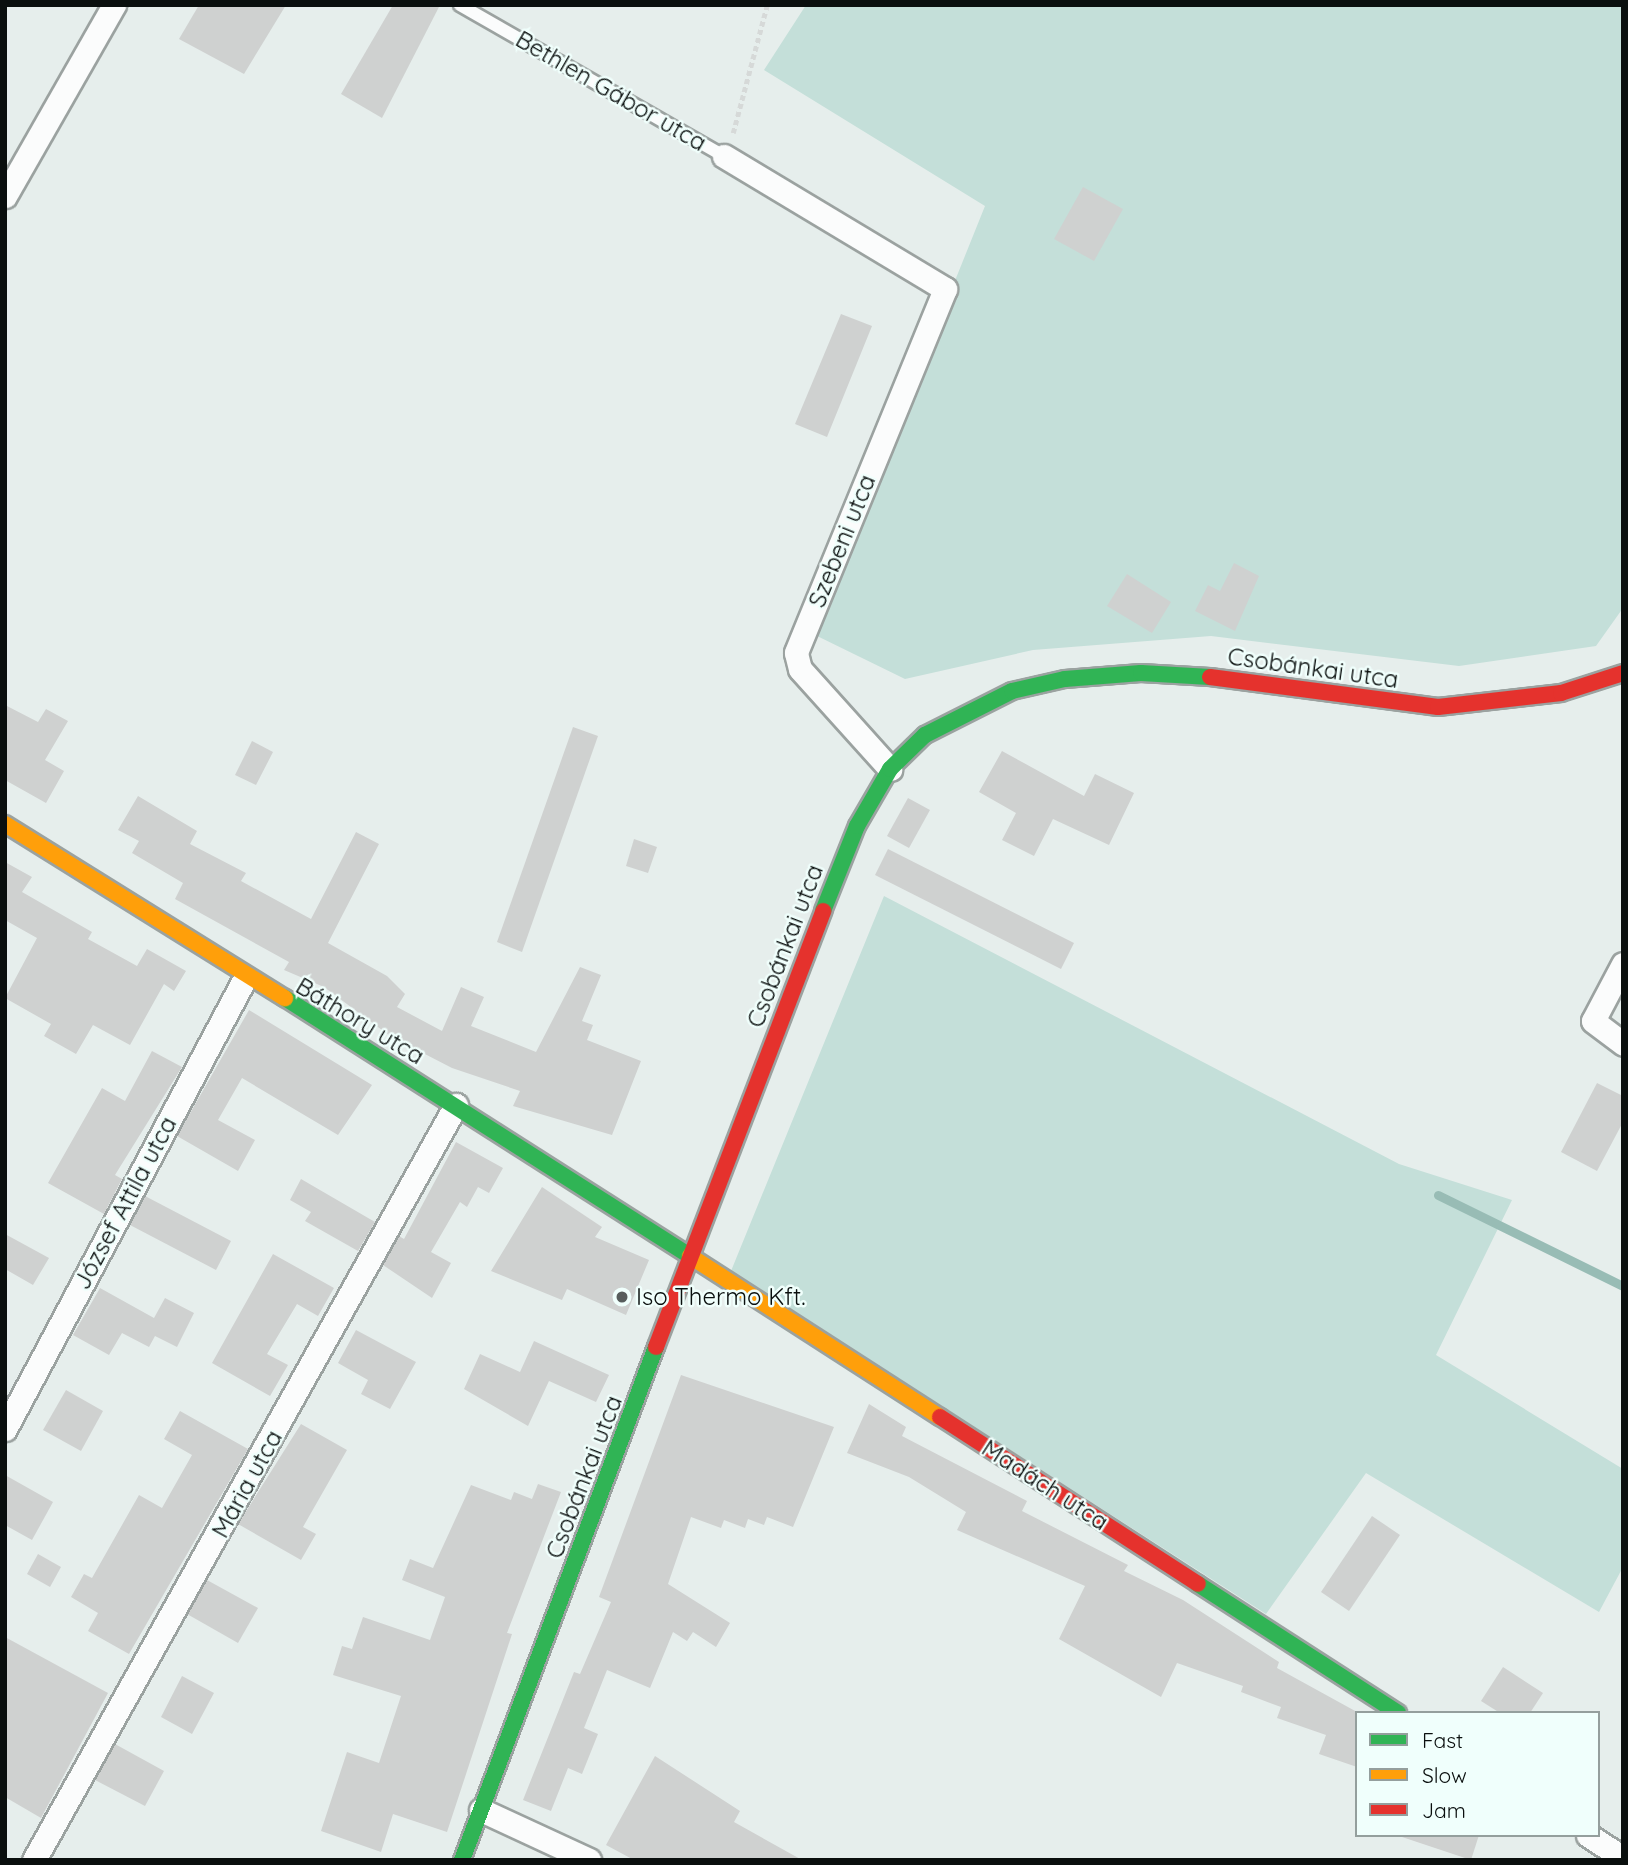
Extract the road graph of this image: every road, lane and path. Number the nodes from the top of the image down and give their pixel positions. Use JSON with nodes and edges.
{"nodes":[{"id":1,"x":114,"y":5,"type":"edge"},
{"id":2,"x":460,"y":5,"type":"edge"},
{"id":3,"x":767,"y":5,"type":"edge"},
{"id":4,"x":724,"y":156,"type":"junction"},
{"id":5,"x":5,"y":196,"type":"edge"},
{"id":6,"x":1623,"y":673,"type":"edge"},
{"id":7,"x":890,"y":769,"type":"junction"},
{"id":8,"x":5,"y":824,"type":"edge"},
{"id":9,"x":1623,"y":964,"type":"edge"},
{"id":10,"x":245,"y":978,"type":"junction"},
{"id":11,"x":1623,"y":1044,"type":"edge"},
{"id":12,"x":456,"y":1105,"type":"junction"},
{"id":13,"x":691,"y":1257,"type":"junction"},
{"id":14,"x":5,"y":1429,"type":"edge"},
{"id":15,"x":1395,"y":1711,"type":"edge"},
{"id":16,"x":481,"y":1810,"type":"junction"},
{"id":17,"x":1591,"y":1837,"type":"edge"},
{"id":18,"x":1623,"y":1858,"type":"edge"},
{"id":19,"x":34,"y":1860,"type":"edge"},
{"id":20,"x":462,"y":1860,"type":"edge"},
{"id":21,"x":589,"y":1860,"type":"edge"}],
"edges":[{"from":1,"to":5,"type":"street"},
{"from":2,"to":4,"type":"lane","name":"Bethlen Gábor utca"},
{"from":3,"to":4,"type":"path"},
{"from":4,"to":7,"type":"street","name":"Szebeni utca"},
{"from":6,"to":7,"type":"main road","name":"Csobánkai utca"},
{"from":7,"to":13,"type":"main road","name":"Csobánkai utca"},
{"from":8,"to":10,"type":"main road","name":"Báthory utca"},
{"from":9,"to":11,"type":"street"},
{"from":10,"to":12,"type":"main road","name":"Báthory utca"},
{"from":10,"to":14,"type":"street","name":"József Attila utca"},
{"from":12,"to":13,"type":"main road","name":"Báthory utca"},
{"from":12,"to":19,"type":"street","name":"Mária utca"},
{"from":13,"to":15,"type":"main road","name":"Madách utca"},
{"from":13,"to":16,"type":"main road","name":"Csobánkai utca"},
{"from":16,"to":20,"type":"main road","name":"Csobánkai utca"},
{"from":16,"to":21,"type":"street"},
{"from":17,"to":18,"type":"street"}]}
